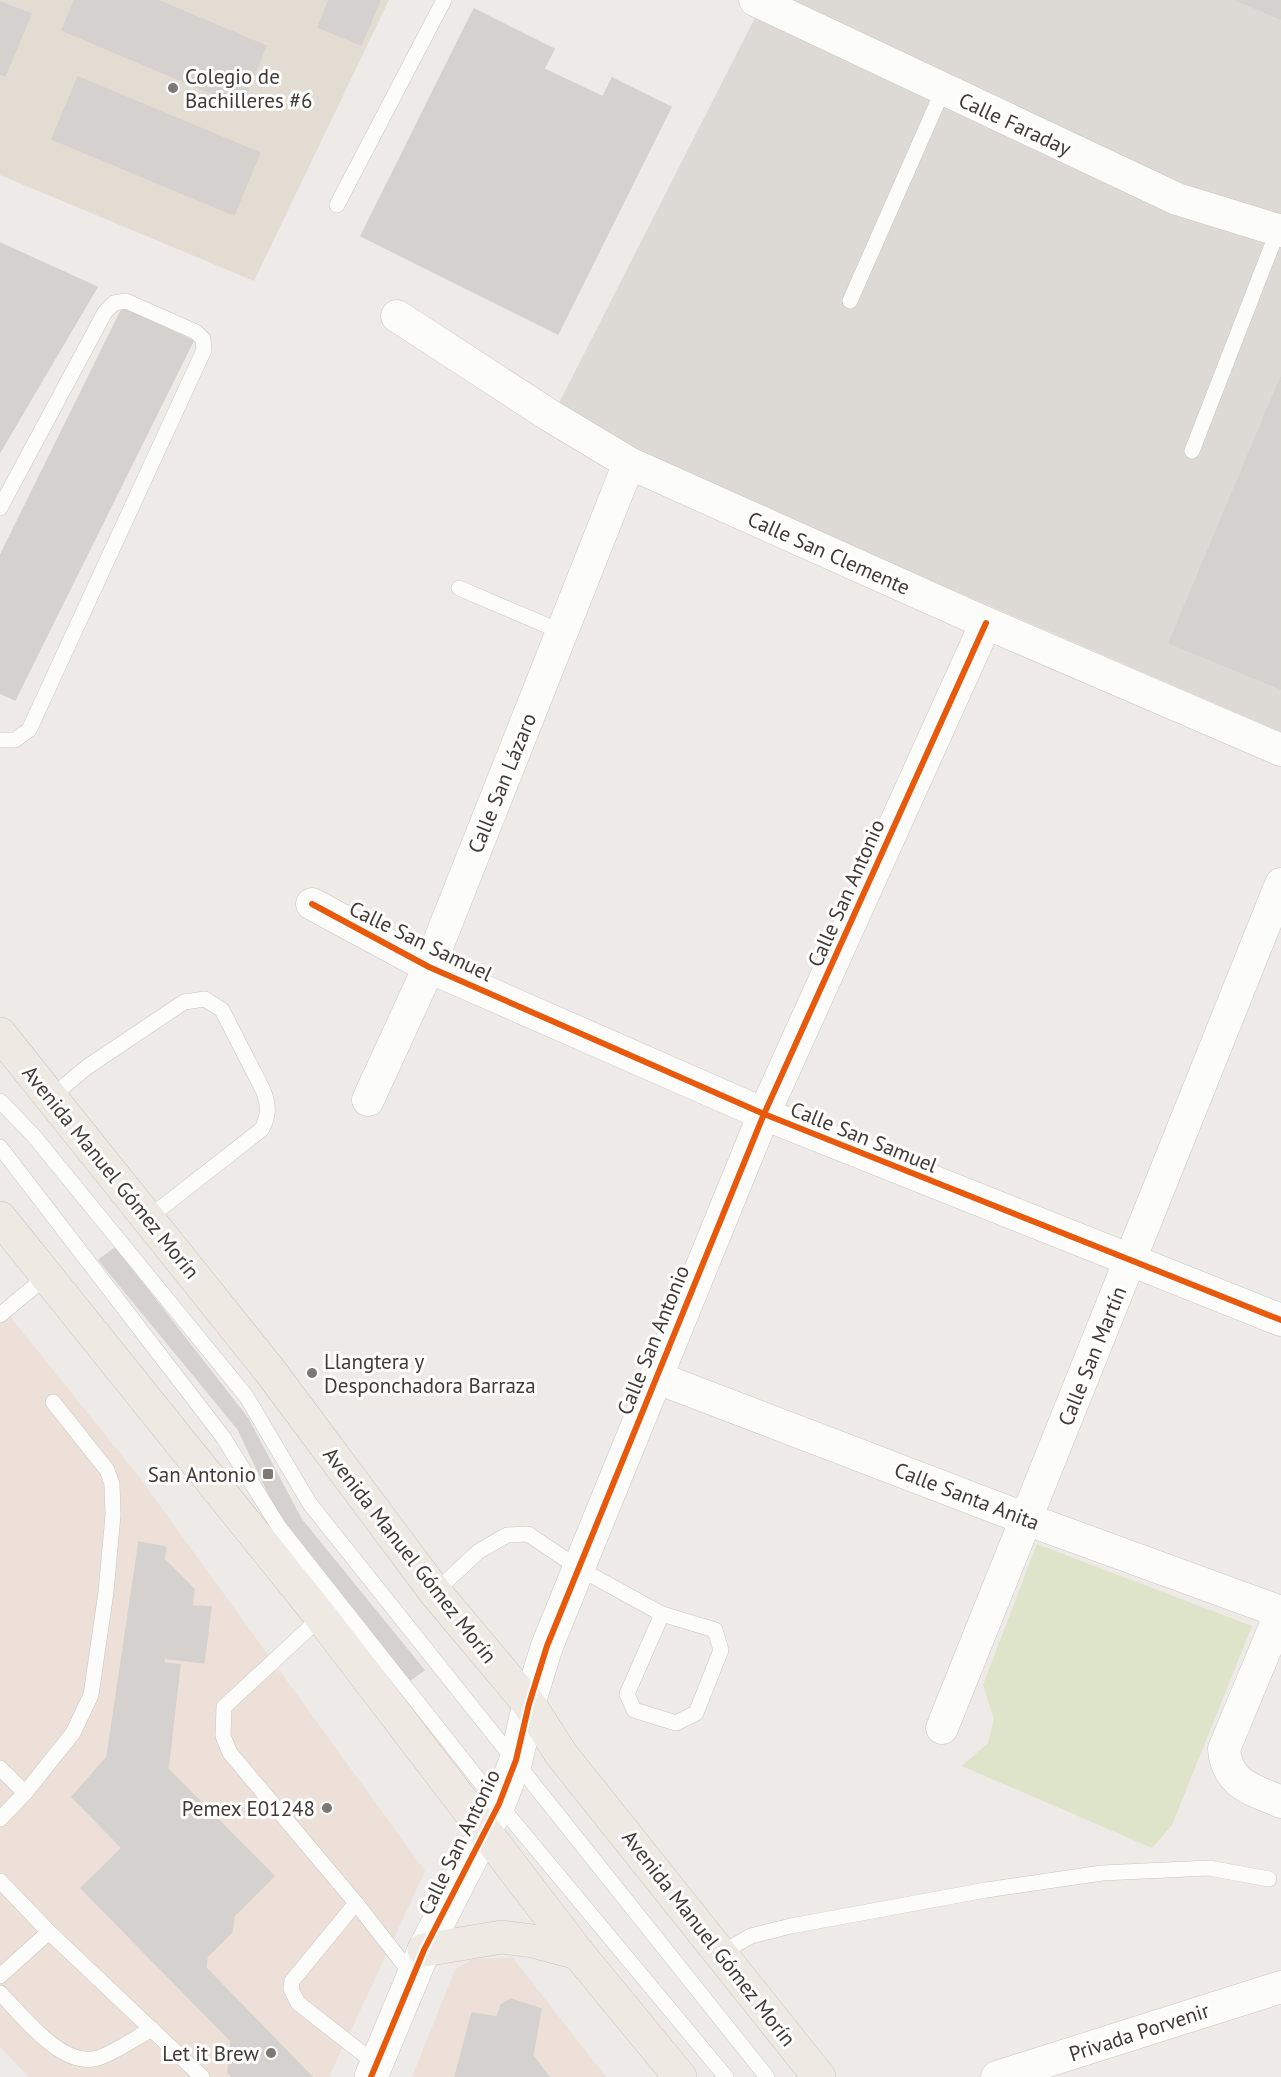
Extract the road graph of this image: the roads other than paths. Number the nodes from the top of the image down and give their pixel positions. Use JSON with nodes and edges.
{"nodes":[{"id":1,"x":444,"y":0,"type":"edge"},
{"id":2,"x":755,"y":0,"type":"edge"},
{"id":3,"x":943,"y":90,"type":"junction"},
{"id":4,"x":337,"y":205,"type":"dead end"},
{"id":5,"x":1279,"y":230,"type":"edge"},
{"id":6,"x":850,"y":301,"type":"dead end"},
{"id":7,"x":398,"y":316,"type":"dead end"},
{"id":8,"x":1192,"y":451,"type":"dead end"},
{"id":9,"x":629,"y":463,"type":"junction"},
{"id":10,"x":0,"y":508,"type":"edge"},
{"id":11,"x":459,"y":588,"type":"dead end"},
{"id":12,"x":986,"y":623,"type":"junction"},
{"id":13,"x":562,"y":632,"type":"junction"},
{"id":14,"x":0,"y":740,"type":"edge"},
{"id":15,"x":1281,"y":750,"type":"edge"},
{"id":16,"x":1281,"y":884,"type":"edge"},
{"id":17,"x":312,"y":904,"type":"dead end"},
{"id":18,"x":429,"y":967,"type":"junction"},
{"id":19,"x":0,"y":1034,"type":"edge"},
{"id":20,"x":50,"y":1098,"type":"junction"},
{"id":21,"x":368,"y":1100,"type":"dead end"},
{"id":22,"x":0,"y":1101,"type":"edge"},
{"id":23,"x":764,"y":1114,"type":"junction"},
{"id":24,"x":0,"y":1147,"type":"edge"},
{"id":25,"x":0,"y":1218,"type":"edge"},
{"id":26,"x":147,"y":1219,"type":"junction"},
{"id":27,"x":1130,"y":1262,"type":"junction"},
{"id":28,"x":47,"y":1276,"type":"junction"},
{"id":29,"x":0,"y":1315,"type":"edge"},
{"id":30,"x":1281,"y":1320,"type":"edge"},
{"id":31,"x":655,"y":1377,"type":"junction"},
{"id":32,"x":53,"y":1402,"type":"dead end"},
{"id":33,"x":1026,"y":1519,"type":"junction"},
{"id":34,"x":580,"y":1569,"type":"junction"},
{"id":35,"x":435,"y":1592,"type":"junction"},
{"id":36,"x":1281,"y":1612,"type":"edge"},
{"id":37,"x":662,"y":1614,"type":"junction"},
{"id":38,"x":321,"y":1617,"type":"junction"},
{"id":39,"x":529,"y":1704,"type":"junction"},
{"id":40,"x":942,"y":1728,"type":"dead end"},
{"id":41,"x":516,"y":1760,"type":"junction"},
{"id":42,"x":0,"y":1768,"type":"edge"},
{"id":43,"x":25,"y":1793,"type":"junction"},
{"id":44,"x":1281,"y":1802,"type":"edge"},
{"id":45,"x":492,"y":1818,"type":"junction"},
{"id":46,"x":0,"y":1819,"type":"edge"},
{"id":47,"x":1269,"y":1879,"type":"dead end"},
{"id":48,"x":0,"y":1881,"type":"edge"},
{"id":49,"x":356,"y":1903,"type":"junction"},
{"id":50,"x":50,"y":1932,"type":"junction"},
{"id":51,"x":578,"y":1953,"type":"junction"},
{"id":52,"x":721,"y":1953,"type":"junction"},
{"id":53,"x":419,"y":1963,"type":"junction"},
{"id":54,"x":0,"y":1976,"type":"edge"},
{"id":55,"x":1281,"y":1988,"type":"edge"},
{"id":56,"x":0,"y":1993,"type":"edge"},
{"id":57,"x":152,"y":2029,"type":"junction"},
{"id":58,"x":374,"y":2070,"type":"edge"},
{"id":59,"x":202,"y":2077,"type":"edge"},
{"id":60,"x":680,"y":2077,"type":"edge"},
{"id":61,"x":726,"y":2077,"type":"edge"},
{"id":62,"x":767,"y":2077,"type":"edge"},
{"id":63,"x":819,"y":2077,"type":"edge"},
{"id":64,"x":997,"y":2077,"type":"edge"}],
"edges":[{"from":1,"to":4,"type":"lane"},
{"from":2,"to":3,"type":"street","name":"Calle Faraday"},
{"from":3,"to":5,"type":"street","name":"Calle Faraday"},
{"from":3,"to":6,"type":"lane"},
{"from":5,"to":8,"type":"lane"},
{"from":7,"to":9,"type":"street","name":"Calle San Clemente"},
{"from":9,"to":12,"type":"street","name":"Calle San Clemente"},
{"from":9,"to":13,"type":"street","name":"Calle San Lázaro"},
{"from":10,"to":14,"type":"lane"},
{"from":11,"to":13,"type":"lane"},
{"from":12,"to":15,"type":"street","name":"Calle San Clemente"},
{"from":12,"to":23,"type":"street","name":"Calle San Antonio"},
{"from":13,"to":18,"type":"street","name":"Calle San Lázaro"},
{"from":16,"to":27,"type":"street","name":"Calle San Martín"},
{"from":17,"to":18,"type":"street","name":"Calle San Samuel"},
{"from":18,"to":21,"type":"street","name":"Calle San Lázaro"},
{"from":18,"to":23,"type":"street","name":"Calle San Samuel"},
{"from":19,"to":20,"type":"main road","name":"Avenida Manuel Gómez Morín"},
{"from":20,"to":26,"type":"main road","name":"Avenida Manuel Gómez Morín"},
{"from":20,"to":26,"type":"lane"},
{"from":22,"to":41,"type":"lane"},
{"from":23,"to":27,"type":"street","name":"Calle San Samuel"},
{"from":23,"to":31,"type":"street","name":"Calle San Antonio"},
{"from":24,"to":45,"type":"lane"},
{"from":25,"to":28,"type":"main road"},
{"from":26,"to":35,"type":"main road","name":"Avenida Manuel Gómez Morín"},
{"from":27,"to":30,"type":"street","name":"Calle San Samuel"},
{"from":27,"to":33,"type":"street","name":"Calle San Martín"},
{"from":28,"to":29,"type":"lane"},
{"from":28,"to":38,"type":"main road"},
{"from":31,"to":33,"type":"street","name":"Calle Santa Anita"},
{"from":31,"to":34,"type":"street","name":"Calle San Antonio"},
{"from":32,"to":43,"type":"lane"},
{"from":33,"to":36,"type":"street","name":"Calle Santa Anita"},
{"from":33,"to":40,"type":"street","name":"Calle San Martín"},
{"from":34,"to":35,"type":"lane"},
{"from":34,"to":37,"type":"lane"},
{"from":34,"to":39,"type":"street","name":"Calle San Antonio"},
{"from":35,"to":39,"type":"main road","name":"Avenida Manuel Gómez Morín"},
{"from":36,"to":44,"type":"street"},
{"from":37,"to":37,"type":"lane"},
{"from":38,"to":45,"type":"main road"},
{"from":38,"to":49,"type":"lane"},
{"from":39,"to":41,"type":"street","name":"Calle San Antonio"},
{"from":39,"to":52,"type":"main road","name":"Avenida Manuel Gómez Morín"},
{"from":41,"to":45,"type":"street","name":"Calle San Antonio"},
{"from":41,"to":62,"type":"lane"},
{"from":42,"to":43,"type":"lane"},
{"from":43,"to":46,"type":"lane"},
{"from":45,"to":51,"type":"main road"},
{"from":45,"to":53,"type":"street","name":"Calle San Antonio"},
{"from":45,"to":61,"type":"lane"},
{"from":47,"to":52,"type":"lane"},
{"from":48,"to":50,"type":"lane"},
{"from":49,"to":53,"type":"lane"},
{"from":49,"to":58,"type":"lane"},
{"from":50,"to":54,"type":"lane"},
{"from":50,"to":57,"type":"lane"},
{"from":51,"to":53,"type":"main road"},
{"from":51,"to":60,"type":"main road"},
{"from":52,"to":63,"type":"main road","name":"Avenida Manuel Gómez Morín"},
{"from":53,"to":58,"type":"street","name":"Calle San Antonio"},
{"from":55,"to":64,"type":"street","name":"Privada Porvenir"},
{"from":56,"to":57,"type":"lane"},
{"from":57,"to":59,"type":"lane"}]}
